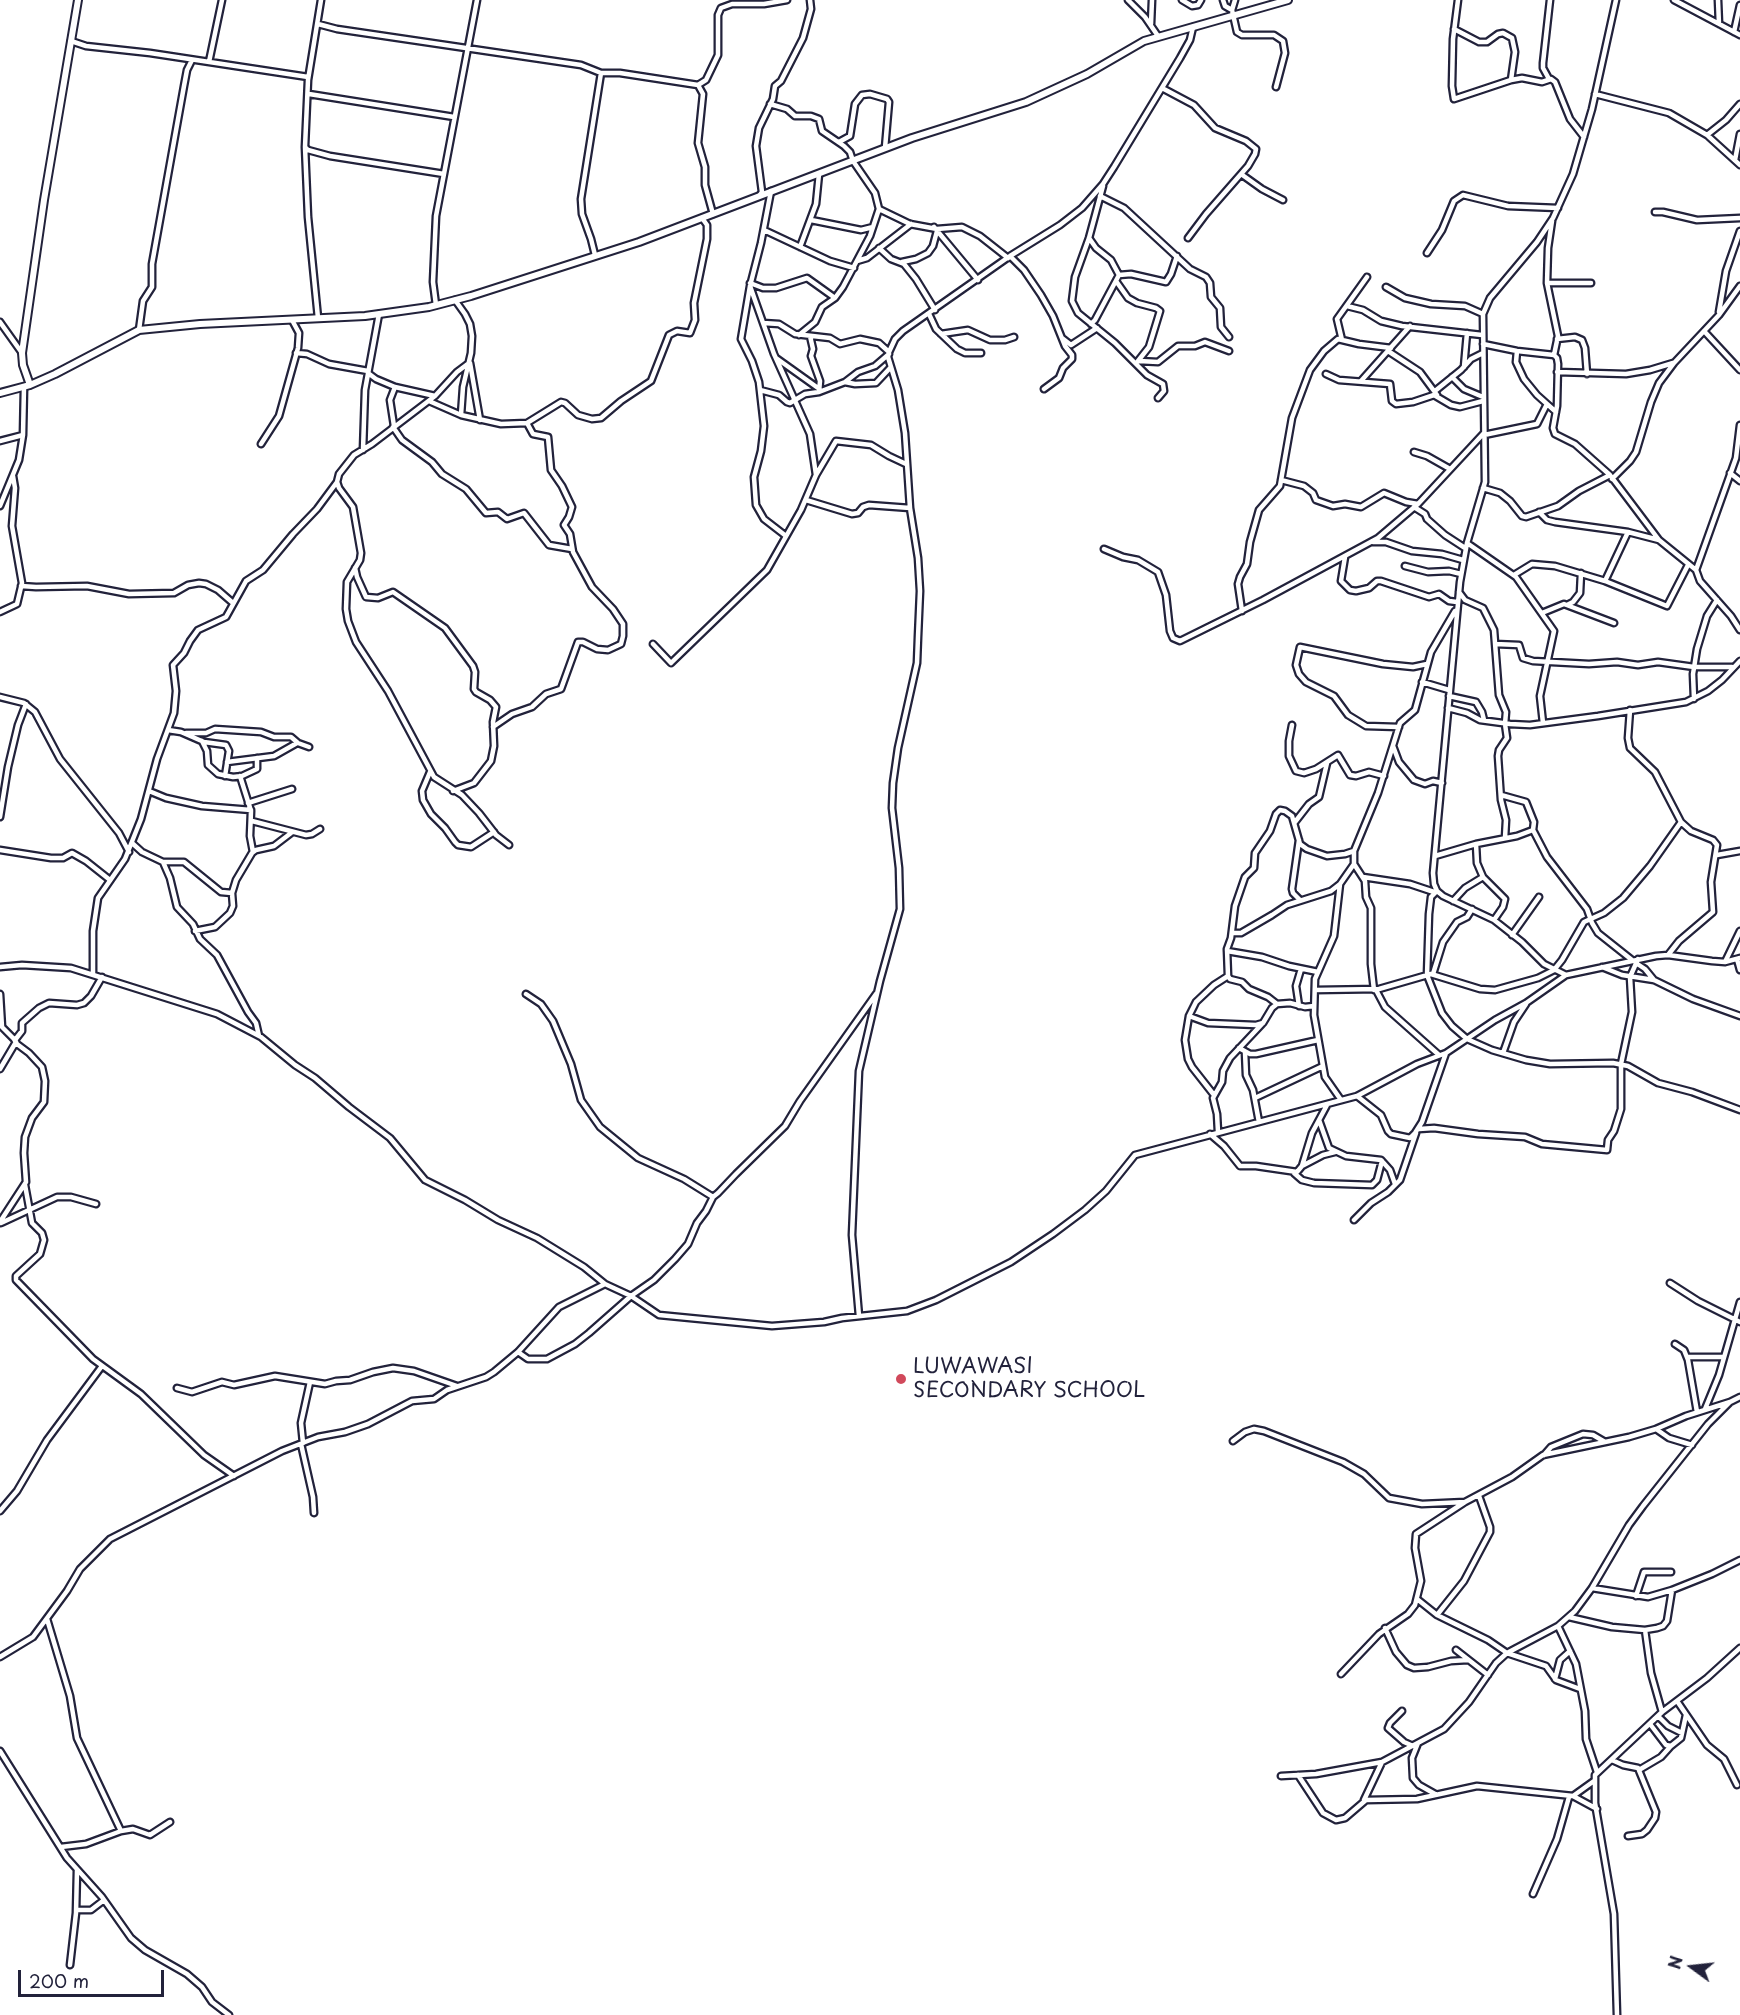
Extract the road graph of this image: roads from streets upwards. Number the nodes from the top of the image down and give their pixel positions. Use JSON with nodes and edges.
{"nodes":[{"id":1,"x":78,"y":0,"type":"edge"},
{"id":2,"x":222,"y":0,"type":"edge"},
{"id":3,"x":321,"y":0,"type":"edge"},
{"id":4,"x":477,"y":0,"type":"edge"},
{"id":5,"x":787,"y":0,"type":"edge"},
{"id":6,"x":810,"y":0,"type":"edge"},
{"id":7,"x":1128,"y":0,"type":"edge"},
{"id":8,"x":1152,"y":0,"type":"edge"},
{"id":9,"x":1182,"y":0,"type":"edge"},
{"id":10,"x":1201,"y":0,"type":"edge"},
{"id":11,"x":1223,"y":0,"type":"edge"},
{"id":12,"x":1235,"y":0,"type":"edge"},
{"id":13,"x":1288,"y":0,"type":"edge"},
{"id":14,"x":1458,"y":0,"type":"edge"},
{"id":15,"x":1550,"y":0,"type":"edge"},
{"id":16,"x":1616,"y":0,"type":"edge"},
{"id":17,"x":1674,"y":0,"type":"edge"},
{"id":18,"x":1718,"y":0,"type":"edge"},
{"id":19,"x":1740,"y":5,"type":"edge"},
{"id":20,"x":1232,"y":13,"type":"junction"},
{"id":21,"x":318,"y":24,"type":"junction"},
{"id":22,"x":1719,"y":24,"type":"junction"},
{"id":23,"x":1151,"y":25,"type":"junction"},
{"id":24,"x":1193,"y":27,"type":"junction"},
{"id":25,"x":1454,"y":29,"type":"junction"},
{"id":26,"x":1734,"y":32,"type":"junction"},
{"id":27,"x":1740,"y":35,"type":"edge"},
{"id":28,"x":1158,"y":36,"type":"junction"},
{"id":29,"x":71,"y":41,"type":"junction"},
{"id":30,"x":467,"y":49,"type":"junction"},
{"id":31,"x":192,"y":60,"type":"junction"},
{"id":32,"x":209,"y":62,"type":"junction"},
{"id":33,"x":601,"y":73,"type":"junction"},
{"id":34,"x":308,"y":77,"type":"junction"},
{"id":35,"x":1549,"y":79,"type":"junction"},
{"id":36,"x":1511,"y":80,"type":"junction"},
{"id":37,"x":698,"y":85,"type":"junction"},
{"id":38,"x":1276,"y":87,"type":"dead end"},
{"id":39,"x":1162,"y":88,"type":"junction"},
{"id":40,"x":309,"y":94,"type":"junction"},
{"id":41,"x":1595,"y":94,"type":"junction"},
{"id":42,"x":770,"y":104,"type":"junction"},
{"id":43,"x":1740,"y":104,"type":"edge"},
{"id":44,"x":454,"y":117,"type":"junction"},
{"id":45,"x":1740,"y":134,"type":"edge"},
{"id":46,"x":1707,"y":135,"type":"junction"},
{"id":47,"x":1584,"y":137,"type":"junction"},
{"id":48,"x":839,"y":142,"type":"junction"},
{"id":49,"x":305,"y":147,"type":"junction"},
{"id":50,"x":885,"y":148,"type":"junction"},
{"id":51,"x":1735,"y":160,"type":"junction"},
{"id":52,"x":853,"y":161,"type":"junction"},
{"id":53,"x":1740,"y":165,"type":"edge"},
{"id":54,"x":444,"y":174,"type":"junction"},
{"id":55,"x":819,"y":174,"type":"junction"},
{"id":56,"x":1241,"y":174,"type":"junction"},
{"id":57,"x":1103,"y":183,"type":"junction"},
{"id":58,"x":771,"y":191,"type":"junction"},
{"id":59,"x":759,"y":195,"type":"junction"},
{"id":60,"x":1100,"y":196,"type":"junction"},
{"id":61,"x":1283,"y":200,"type":"dead end"},
{"id":62,"x":1558,"y":207,"type":"junction"},
{"id":63,"x":879,"y":209,"type":"junction"},
{"id":64,"x":1655,"y":212,"type":"dead end"},
{"id":65,"x":713,"y":214,"type":"junction"},
{"id":66,"x":702,"y":218,"type":"junction"},
{"id":67,"x":1553,"y":218,"type":"junction"},
{"id":68,"x":1740,"y":218,"type":"edge"},
{"id":69,"x":811,"y":220,"type":"junction"},
{"id":70,"x":911,"y":224,"type":"junction"},
{"id":71,"x":873,"y":227,"type":"junction"},
{"id":72,"x":935,"y":229,"type":"junction"},
{"id":73,"x":764,"y":230,"type":"junction"},
{"id":74,"x":1740,"y":231,"type":"edge"},
{"id":75,"x":1089,"y":238,"type":"junction"},
{"id":76,"x":1188,"y":238,"type":"dead end"},
{"id":77,"x":800,"y":247,"type":"junction"},
{"id":78,"x":879,"y":248,"type":"junction"},
{"id":79,"x":1427,"y":253,"type":"dead end"},
{"id":80,"x":595,"y":255,"type":"junction"},
{"id":81,"x":1177,"y":256,"type":"junction"},
{"id":82,"x":1009,"y":257,"type":"junction"},
{"id":83,"x":857,"y":261,"type":"junction"},
{"id":84,"x":902,"y":262,"type":"junction"},
{"id":85,"x":854,"y":268,"type":"junction"},
{"id":86,"x":1119,"y":275,"type":"junction"},
{"id":87,"x":1366,"y":277,"type":"dead end"},
{"id":88,"x":978,"y":280,"type":"junction"},
{"id":89,"x":1116,"y":281,"type":"junction"},
{"id":90,"x":1547,"y":283,"type":"junction"},
{"id":91,"x":1592,"y":283,"type":"dead end"},
{"id":92,"x":750,"y":285,"type":"junction"},
{"id":93,"x":1740,"y":286,"type":"edge"},
{"id":94,"x":1386,"y":287,"type":"dead end"},
{"id":95,"x":835,"y":298,"type":"junction"},
{"id":96,"x":455,"y":300,"type":"junction"},
{"id":97,"x":436,"y":305,"type":"junction"},
{"id":98,"x":1347,"y":306,"type":"junction"},
{"id":99,"x":935,"y":310,"type":"junction"},
{"id":100,"x":379,"y":314,"type":"junction"},
{"id":101,"x":929,"y":314,"type":"junction"},
{"id":102,"x":1483,"y":314,"type":"junction"},
{"id":103,"x":1719,"y":315,"type":"junction"},
{"id":104,"x":318,"y":318,"type":"junction"},
{"id":105,"x":291,"y":320,"type":"junction"},
{"id":106,"x":0,"y":322,"type":"edge"},
{"id":107,"x":763,"y":323,"type":"junction"},
{"id":108,"x":1091,"y":324,"type":"junction"},
{"id":109,"x":1410,"y":326,"type":"junction"},
{"id":110,"x":1097,"y":328,"type":"junction"},
{"id":111,"x":139,"y":330,"type":"junction"},
{"id":112,"x":1704,"y":331,"type":"junction"},
{"id":113,"x":1467,"y":333,"type":"junction"},
{"id":114,"x":941,"y":334,"type":"junction"},
{"id":115,"x":799,"y":335,"type":"junction"},
{"id":116,"x":1482,"y":335,"type":"junction"},
{"id":117,"x":810,"y":336,"type":"junction"},
{"id":118,"x":1014,"y":337,"type":"dead end"},
{"id":119,"x":1229,"y":337,"type":"dead end"},
{"id":120,"x":1062,"y":338,"type":"junction"},
{"id":121,"x":1557,"y":339,"type":"junction"},
{"id":122,"x":1342,"y":340,"type":"junction"},
{"id":123,"x":1483,"y":344,"type":"junction"},
{"id":124,"x":1390,"y":350,"type":"junction"},
{"id":125,"x":1229,"y":351,"type":"dead end"},
{"id":126,"x":1517,"y":351,"type":"junction"},
{"id":127,"x":22,"y":353,"type":"junction"},
{"id":128,"x":296,"y":353,"type":"junction"},
{"id":129,"x":889,"y":353,"type":"junction"},
{"id":130,"x":981,"y":353,"type":"dead end"},
{"id":131,"x":1483,"y":353,"type":"junction"},
{"id":132,"x":1554,"y":355,"type":"junction"},
{"id":133,"x":1127,"y":356,"type":"junction"},
{"id":134,"x":776,"y":358,"type":"junction"},
{"id":135,"x":1138,"y":360,"type":"junction"},
{"id":136,"x":469,"y":362,"type":"junction"},
{"id":137,"x":1674,"y":363,"type":"junction"},
{"id":138,"x":891,"y":367,"type":"junction"},
{"id":139,"x":1464,"y":367,"type":"junction"},
{"id":140,"x":1740,"y":370,"type":"edge"},
{"id":141,"x":368,"y":371,"type":"junction"},
{"id":142,"x":1557,"y":372,"type":"junction"},
{"id":143,"x":1326,"y":374,"type":"dead end"},
{"id":144,"x":1587,"y":374,"type":"junction"},
{"id":145,"x":1452,"y":377,"type":"junction"},
{"id":146,"x":1361,"y":381,"type":"junction"},
{"id":147,"x":845,"y":382,"type":"junction"},
{"id":148,"x":27,"y":386,"type":"junction"},
{"id":149,"x":395,"y":387,"type":"junction"},
{"id":150,"x":1044,"y":388,"type":"dead end"},
{"id":151,"x":760,"y":390,"type":"junction"},
{"id":152,"x":818,"y":390,"type":"junction"},
{"id":153,"x":0,"y":393,"type":"edge"},
{"id":154,"x":1436,"y":393,"type":"junction"},
{"id":155,"x":435,"y":396,"type":"junction"},
{"id":156,"x":1158,"y":398,"type":"dead end"},
{"id":157,"x":1483,"y":399,"type":"junction"},
{"id":158,"x":794,"y":400,"type":"junction"},
{"id":159,"x":429,"y":401,"type":"junction"},
{"id":160,"x":1547,"y":404,"type":"junction"},
{"id":161,"x":1556,"y":412,"type":"junction"},
{"id":162,"x":461,"y":415,"type":"junction"},
{"id":163,"x":480,"y":420,"type":"junction"},
{"id":164,"x":527,"y":423,"type":"junction"},
{"id":165,"x":1740,"y":424,"type":"edge"},
{"id":166,"x":393,"y":426,"type":"junction"},
{"id":167,"x":1484,"y":434,"type":"junction"},
{"id":168,"x":23,"y":435,"type":"junction"},
{"id":169,"x":0,"y":441,"type":"edge"},
{"id":170,"x":261,"y":444,"type":"dead end"},
{"id":171,"x":363,"y":450,"type":"junction"},
{"id":172,"x":1414,"y":452,"type":"dead end"},
{"id":173,"x":906,"y":464,"type":"junction"},
{"id":174,"x":1450,"y":469,"type":"junction"},
{"id":175,"x":1730,"y":473,"type":"junction"},
{"id":176,"x":816,"y":475,"type":"junction"},
{"id":177,"x":13,"y":476,"type":"junction"},
{"id":178,"x":1611,"y":477,"type":"junction"},
{"id":179,"x":1281,"y":480,"type":"junction"},
{"id":180,"x":1740,"y":481,"type":"edge"},
{"id":181,"x":337,"y":482,"type":"junction"},
{"id":182,"x":1483,"y":488,"type":"junction"},
{"id":183,"x":806,"y":500,"type":"junction"},
{"id":184,"x":1416,"y":505,"type":"junction"},
{"id":185,"x":0,"y":506,"type":"edge"},
{"id":186,"x":910,"y":508,"type":"junction"},
{"id":187,"x":1539,"y":512,"type":"junction"},
{"id":188,"x":1628,"y":532,"type":"junction"},
{"id":189,"x":786,"y":536,"type":"junction"},
{"id":190,"x":1659,"y":540,"type":"junction"},
{"id":191,"x":1373,"y":542,"type":"junction"},
{"id":192,"x":1466,"y":545,"type":"junction"},
{"id":193,"x":572,"y":549,"type":"junction"},
{"id":194,"x":1104,"y":549,"type":"dead end"},
{"id":195,"x":1344,"y":557,"type":"junction"},
{"id":196,"x":1463,"y":560,"type":"junction"},
{"id":197,"x":1688,"y":565,"type":"junction"},
{"id":198,"x":1404,"y":566,"type":"dead end"},
{"id":199,"x":356,"y":568,"type":"junction"},
{"id":200,"x":1696,"y":570,"type":"junction"},
{"id":201,"x":1581,"y":573,"type":"junction"},
{"id":202,"x":1461,"y":574,"type":"junction"},
{"id":203,"x":1514,"y":575,"type":"junction"},
{"id":204,"x":1605,"y":581,"type":"junction"},
{"id":205,"x":21,"y":586,"type":"junction"},
{"id":206,"x":1459,"y":592,"type":"junction"},
{"id":207,"x":1717,"y":600,"type":"junction"},
{"id":208,"x":1457,"y":602,"type":"junction"},
{"id":209,"x":233,"y":603,"type":"junction"},
{"id":210,"x":1567,"y":605,"type":"junction"},
{"id":211,"x":1457,"y":609,"type":"junction"},
{"id":212,"x":1242,"y":611,"type":"junction"},
{"id":213,"x":0,"y":612,"type":"edge"},
{"id":214,"x":1542,"y":613,"type":"junction"},
{"id":215,"x":1614,"y":623,"type":"dead end"},
{"id":216,"x":1740,"y":630,"type":"edge"},
{"id":217,"x":653,"y":644,"type":"dead end"},
{"id":218,"x":1495,"y":644,"type":"junction"},
{"id":219,"x":1740,"y":661,"type":"edge"},
{"id":220,"x":1548,"y":662,"type":"junction"},
{"id":221,"x":1427,"y":664,"type":"junction"},
{"id":222,"x":1733,"y":667,"type":"junction"},
{"id":223,"x":1694,"y":668,"type":"junction"},
{"id":224,"x":1422,"y":682,"type":"junction"},
{"id":225,"x":1694,"y":687,"type":"junction"},
{"id":226,"x":1449,"y":690,"type":"junction"},
{"id":227,"x":1702,"y":694,"type":"junction"},
{"id":228,"x":1449,"y":696,"type":"junction"},
{"id":229,"x":0,"y":697,"type":"edge"},
{"id":230,"x":1694,"y":699,"type":"junction"},
{"id":231,"x":26,"y":704,"type":"junction"},
{"id":232,"x":1448,"y":708,"type":"junction"},
{"id":233,"x":1630,"y":710,"type":"junction"},
{"id":234,"x":1484,"y":720,"type":"junction"},
{"id":235,"x":1543,"y":723,"type":"junction"},
{"id":236,"x":1505,"y":724,"type":"junction"},
{"id":237,"x":1292,"y":725,"type":"dead end"},
{"id":238,"x":493,"y":727,"type":"junction"},
{"id":239,"x":1399,"y":727,"type":"junction"},
{"id":240,"x":168,"y":730,"type":"junction"},
{"id":241,"x":186,"y":733,"type":"junction"},
{"id":242,"x":202,"y":741,"type":"junction"},
{"id":243,"x":297,"y":743,"type":"junction"},
{"id":244,"x":1393,"y":746,"type":"junction"},
{"id":245,"x":309,"y":747,"type":"dead end"},
{"id":246,"x":257,"y":758,"type":"junction"},
{"id":247,"x":227,"y":762,"type":"junction"},
{"id":248,"x":1327,"y":763,"type":"junction"},
{"id":249,"x":430,"y":772,"type":"junction"},
{"id":250,"x":225,"y":776,"type":"junction"},
{"id":251,"x":1383,"y":776,"type":"junction"},
{"id":252,"x":240,"y":777,"type":"junction"},
{"id":253,"x":1442,"y":783,"type":"junction"},
{"id":254,"x":292,"y":789,"type":"dead end"},
{"id":255,"x":2,"y":790,"type":"edge"},
{"id":256,"x":149,"y":791,"type":"junction"},
{"id":257,"x":453,"y":791,"type":"junction"},
{"id":258,"x":1501,"y":795,"type":"junction"},
{"id":259,"x":248,"y":803,"type":"junction"},
{"id":260,"x":250,"y":810,"type":"junction"},
{"id":261,"x":0,"y":817,"type":"edge"},
{"id":262,"x":252,"y":821,"type":"junction"},
{"id":263,"x":1295,"y":822,"type":"junction"},
{"id":264,"x":1681,"y":822,"type":"junction"},
{"id":265,"x":320,"y":829,"type":"dead end"},
{"id":266,"x":1533,"y":830,"type":"junction"},
{"id":267,"x":291,"y":832,"type":"junction"},
{"id":268,"x":494,"y":832,"type":"junction"},
{"id":269,"x":1505,"y":838,"type":"junction"},
{"id":270,"x":1299,"y":840,"type":"junction"},
{"id":271,"x":132,"y":843,"type":"junction"},
{"id":272,"x":1476,"y":844,"type":"junction"},
{"id":273,"x":509,"y":845,"type":"dead end"},
{"id":274,"x":0,"y":850,"type":"edge"},
{"id":275,"x":1354,"y":851,"type":"junction"},
{"id":276,"x":1740,"y":851,"type":"edge"},
{"id":277,"x":129,"y":852,"type":"junction"},
{"id":278,"x":253,"y":852,"type":"junction"},
{"id":279,"x":1717,"y":855,"type":"junction"},
{"id":280,"x":1435,"y":856,"type":"junction"},
{"id":281,"x":163,"y":862,"type":"junction"},
{"id":282,"x":1354,"y":864,"type":"junction"},
{"id":283,"x":1363,"y":877,"type":"junction"},
{"id":284,"x":1483,"y":877,"type":"junction"},
{"id":285,"x":110,"y":880,"type":"junction"},
{"id":286,"x":1340,"y":884,"type":"junction"},
{"id":287,"x":1436,"y":892,"type":"junction"},
{"id":288,"x":232,"y":893,"type":"junction"},
{"id":289,"x":1539,"y":897,"type":"dead end"},
{"id":290,"x":1300,"y":900,"type":"junction"},
{"id":291,"x":1453,"y":901,"type":"junction"},
{"id":292,"x":1472,"y":909,"type":"junction"},
{"id":293,"x":1589,"y":919,"type":"junction"},
{"id":294,"x":1494,"y":920,"type":"junction"},
{"id":295,"x":1740,"y":930,"type":"edge"},
{"id":296,"x":195,"y":931,"type":"junction"},
{"id":297,"x":1232,"y":933,"type":"junction"},
{"id":298,"x":1512,"y":934,"type":"junction"},
{"id":299,"x":1227,"y":951,"type":"junction"},
{"id":300,"x":1668,"y":955,"type":"junction"},
{"id":301,"x":1738,"y":958,"type":"edge"},
{"id":302,"x":1635,"y":961,"type":"junction"},
{"id":303,"x":1725,"y":962,"type":"junction"},
{"id":304,"x":0,"y":967,"type":"edge"},
{"id":305,"x":1602,"y":967,"type":"junction"},
{"id":306,"x":1301,"y":969,"type":"junction"},
{"id":307,"x":1554,"y":970,"type":"junction"},
{"id":308,"x":1740,"y":970,"type":"edge"},
{"id":309,"x":1318,"y":972,"type":"junction"},
{"id":310,"x":93,"y":974,"type":"junction"},
{"id":311,"x":1430,"y":975,"type":"junction"},
{"id":312,"x":1566,"y":975,"type":"junction"},
{"id":313,"x":1228,"y":976,"type":"junction"},
{"id":314,"x":1630,"y":977,"type":"junction"},
{"id":315,"x":102,"y":978,"type":"junction"},
{"id":316,"x":1654,"y":980,"type":"junction"},
{"id":317,"x":1315,"y":990,"type":"junction"},
{"id":318,"x":1375,"y":990,"type":"junction"},
{"id":319,"x":877,"y":992,"type":"junction"},
{"id":320,"x":0,"y":994,"type":"edge"},
{"id":321,"x":526,"y":994,"type":"dead end"},
{"id":322,"x":1526,"y":1003,"type":"junction"},
{"id":323,"x":1277,"y":1004,"type":"junction"},
{"id":324,"x":1299,"y":1006,"type":"junction"},
{"id":325,"x":1314,"y":1006,"type":"junction"},
{"id":326,"x":1189,"y":1016,"type":"junction"},
{"id":327,"x":1740,"y":1016,"type":"edge"},
{"id":328,"x":1,"y":1024,"type":"edge"},
{"id":329,"x":1262,"y":1024,"type":"junction"},
{"id":330,"x":259,"y":1036,"type":"junction"},
{"id":331,"x":1467,"y":1039,"type":"junction"},
{"id":332,"x":1318,"y":1040,"type":"junction"},
{"id":333,"x":16,"y":1041,"type":"junction"},
{"id":334,"x":1239,"y":1048,"type":"junction"},
{"id":335,"x":1245,"y":1052,"type":"junction"},
{"id":336,"x":1446,"y":1053,"type":"junction"},
{"id":337,"x":1503,"y":1053,"type":"junction"},
{"id":338,"x":1439,"y":1056,"type":"junction"},
{"id":339,"x":1621,"y":1064,"type":"junction"},
{"id":340,"x":1323,"y":1066,"type":"junction"},
{"id":341,"x":0,"y":1069,"type":"edge"},
{"id":342,"x":1214,"y":1095,"type":"junction"},
{"id":343,"x":1357,"y":1096,"type":"junction"},
{"id":344,"x":1255,"y":1098,"type":"junction"},
{"id":345,"x":1341,"y":1100,"type":"junction"},
{"id":346,"x":1328,"y":1105,"type":"junction"},
{"id":347,"x":1740,"y":1110,"type":"edge"},
{"id":348,"x":1319,"y":1120,"type":"junction"},
{"id":349,"x":1259,"y":1122,"type":"junction"},
{"id":350,"x":1418,"y":1129,"type":"junction"},
{"id":351,"x":1218,"y":1132,"type":"junction"},
{"id":352,"x":1210,"y":1134,"type":"junction"},
{"id":353,"x":1335,"y":1152,"type":"junction"},
{"id":354,"x":1382,"y":1161,"type":"junction"},
{"id":355,"x":1302,"y":1166,"type":"junction"},
{"id":356,"x":1294,"y":1173,"type":"junction"},
{"id":357,"x":1395,"y":1184,"type":"junction"},
{"id":358,"x":25,"y":1185,"type":"junction"},
{"id":359,"x":713,"y":1197,"type":"junction"},
{"id":360,"x":96,"y":1204,"type":"dead end"},
{"id":361,"x":30,"y":1209,"type":"junction"},
{"id":362,"x":1354,"y":1220,"type":"dead end"},
{"id":363,"x":0,"y":1223,"type":"edge"},
{"id":364,"x":1670,"y":1283,"type":"dead end"},
{"id":365,"x":605,"y":1284,"type":"junction"},
{"id":366,"x":631,"y":1296,"type":"junction"},
{"id":367,"x":1740,"y":1302,"type":"edge"},
{"id":368,"x":859,"y":1316,"type":"junction"},
{"id":369,"x":1737,"y":1321,"type":"edge"},
{"id":370,"x":1676,"y":1344,"type":"dead end"},
{"id":371,"x":518,"y":1352,"type":"junction"},
{"id":372,"x":1687,"y":1357,"type":"junction"},
{"id":373,"x":1724,"y":1357,"type":"junction"},
{"id":374,"x":102,"y":1366,"type":"junction"},
{"id":375,"x":310,"y":1382,"type":"junction"},
{"id":376,"x":457,"y":1386,"type":"junction"},
{"id":377,"x":177,"y":1388,"type":"dead end"},
{"id":378,"x":1740,"y":1397,"type":"edge"},
{"id":379,"x":1730,"y":1402,"type":"junction"},
{"id":380,"x":1705,"y":1409,"type":"junction"},
{"id":381,"x":1697,"y":1412,"type":"junction"},
{"id":382,"x":1656,"y":1429,"type":"junction"},
{"id":383,"x":1233,"y":1441,"type":"dead end"},
{"id":384,"x":1605,"y":1442,"type":"junction"},
{"id":385,"x":302,"y":1444,"type":"junction"},
{"id":386,"x":1692,"y":1444,"type":"junction"},
{"id":387,"x":1544,"y":1455,"type":"junction"},
{"id":388,"x":234,"y":1476,"type":"junction"},
{"id":389,"x":1479,"y":1496,"type":"junction"},
{"id":390,"x":1465,"y":1502,"type":"junction"},
{"id":391,"x":0,"y":1511,"type":"edge"},
{"id":392,"x":314,"y":1513,"type":"dead end"},
{"id":393,"x":1740,"y":1560,"type":"edge"},
{"id":394,"x":1671,"y":1572,"type":"dead end"},
{"id":395,"x":1592,"y":1588,"type":"junction"},
{"id":396,"x":1672,"y":1590,"type":"junction"},
{"id":397,"x":1636,"y":1596,"type":"junction"},
{"id":398,"x":1417,"y":1599,"type":"junction"},
{"id":399,"x":1437,"y":1615,"type":"junction"},
{"id":400,"x":1569,"y":1617,"type":"junction"},
{"id":401,"x":47,"y":1619,"type":"junction"},
{"id":402,"x":1558,"y":1626,"type":"junction"},
{"id":403,"x":1385,"y":1629,"type":"junction"},
{"id":404,"x":1645,"y":1630,"type":"junction"},
{"id":405,"x":1740,"y":1648,"type":"edge"},
{"id":406,"x":1456,"y":1650,"type":"dead end"},
{"id":407,"x":1570,"y":1651,"type":"junction"},
{"id":408,"x":1507,"y":1653,"type":"junction"},
{"id":409,"x":0,"y":1657,"type":"edge"},
{"id":410,"x":1468,"y":1660,"type":"junction"},
{"id":411,"x":1341,"y":1674,"type":"dead end"},
{"id":412,"x":1488,"y":1674,"type":"junction"},
{"id":413,"x":1555,"y":1679,"type":"junction"},
{"id":414,"x":1580,"y":1689,"type":"junction"},
{"id":415,"x":1677,"y":1701,"type":"junction"},
{"id":416,"x":1402,"y":1711,"type":"dead end"},
{"id":417,"x":1660,"y":1714,"type":"junction"},
{"id":418,"x":1686,"y":1714,"type":"junction"},
{"id":419,"x":1650,"y":1724,"type":"junction"},
{"id":420,"x":1683,"y":1732,"type":"junction"},
{"id":421,"x":1415,"y":1745,"type":"junction"},
{"id":422,"x":1671,"y":1746,"type":"junction"},
{"id":423,"x":0,"y":1751,"type":"edge"},
{"id":424,"x":1612,"y":1760,"type":"junction"},
{"id":425,"x":1382,"y":1762,"type":"junction"},
{"id":426,"x":1639,"y":1770,"type":"junction"},
{"id":427,"x":1597,"y":1772,"type":"junction"},
{"id":428,"x":1298,"y":1775,"type":"junction"},
{"id":429,"x":1281,"y":1776,"type":"dead end"},
{"id":430,"x":1594,"y":1781,"type":"junction"},
{"id":431,"x":1737,"y":1785,"type":"dead end"},
{"id":432,"x":1435,"y":1794,"type":"junction"},
{"id":433,"x":1571,"y":1796,"type":"junction"},
{"id":434,"x":1364,"y":1800,"type":"junction"},
{"id":435,"x":1597,"y":1809,"type":"junction"},
{"id":436,"x":171,"y":1822,"type":"dead end"},
{"id":437,"x":121,"y":1831,"type":"junction"},
{"id":438,"x":1628,"y":1836,"type":"dead end"},
{"id":439,"x":61,"y":1847,"type":"junction"},
{"id":440,"x":76,"y":1870,"type":"junction"},
{"id":441,"x":1533,"y":1894,"type":"dead end"},
{"id":442,"x":104,"y":1900,"type":"junction"},
{"id":443,"x":76,"y":1910,"type":"junction"},
{"id":444,"x":70,"y":1965,"type":"dead end"},
{"id":445,"x":229,"y":2015,"type":"edge"},
{"id":446,"x":1617,"y":2015,"type":"edge"}],
"edges":[{"from":1,"to":29,"type":"street"},
{"from":2,"to":32,"type":"street"},
{"from":3,"to":21,"type":"street"},
{"from":4,"to":30,"type":"street"},
{"from":5,"to":37,"type":"street"},
{"from":6,"to":42,"type":"street"},
{"from":7,"to":23,"type":"street"},
{"from":8,"to":23,"type":"street"},
{"from":9,"to":10,"type":"street"},
{"from":11,"to":20,"type":"street"},
{"from":12,"to":20,"type":"street"},
{"from":13,"to":20,"type":"street"},
{"from":14,"to":25,"type":"street"},
{"from":15,"to":35,"type":"street"},
{"from":16,"to":41,"type":"street"},
{"from":17,"to":22,"type":"street"},
{"from":18,"to":22,"type":"street"},
{"from":19,"to":26,"type":"street"},
{"from":20,"to":24,"type":"street"},
{"from":20,"to":38,"type":"street"},
{"from":21,"to":30,"type":"street"},
{"from":21,"to":34,"type":"street"},
{"from":22,"to":26,"type":"street"},
{"from":23,"to":28,"type":"street"},
{"from":24,"to":28,"type":"street"},
{"from":24,"to":39,"type":"street"},
{"from":25,"to":36,"type":"street"},
{"from":25,"to":36,"type":"street"},
{"from":26,"to":27,"type":"street"},
{"from":28,"to":50,"type":"street"},
{"from":29,"to":31,"type":"street"},
{"from":29,"to":127,"type":"street"},
{"from":30,"to":33,"type":"street"},
{"from":30,"to":44,"type":"street"},
{"from":31,"to":32,"type":"street"},
{"from":31,"to":111,"type":"street"},
{"from":32,"to":34,"type":"street"},
{"from":33,"to":37,"type":"street"},
{"from":33,"to":80,"type":"street"},
{"from":34,"to":40,"type":"street"},
{"from":35,"to":36,"type":"street"},
{"from":35,"to":47,"type":"street"},
{"from":37,"to":65,"type":"street"},
{"from":39,"to":56,"type":"street"},
{"from":39,"to":57,"type":"street"},
{"from":40,"to":44,"type":"street"},
{"from":40,"to":49,"type":"street"},
{"from":41,"to":46,"type":"street"},
{"from":41,"to":47,"type":"street"},
{"from":42,"to":48,"type":"street"},
{"from":42,"to":59,"type":"street"},
{"from":43,"to":46,"type":"street"},
{"from":44,"to":54,"type":"street"},
{"from":45,"to":51,"type":"street"},
{"from":46,"to":51,"type":"street"},
{"from":47,"to":62,"type":"street"},
{"from":48,"to":50,"type":"street"},
{"from":48,"to":52,"type":"street"},
{"from":49,"to":54,"type":"street"},
{"from":49,"to":104,"type":"street"},
{"from":50,"to":52,"type":"street"},
{"from":51,"to":53,"type":"street"},
{"from":52,"to":55,"type":"street"},
{"from":52,"to":63,"type":"street"},
{"from":54,"to":97,"type":"street"},
{"from":55,"to":58,"type":"street"},
{"from":55,"to":69,"type":"street"},
{"from":56,"to":61,"type":"street"},
{"from":56,"to":76,"type":"street"},
{"from":57,"to":60,"type":"street"},
{"from":57,"to":82,"type":"street"},
{"from":58,"to":59,"type":"street"},
{"from":58,"to":73,"type":"street"},
{"from":59,"to":65,"type":"street"},
{"from":60,"to":75,"type":"street"},
{"from":60,"to":81,"type":"street"},
{"from":62,"to":67,"type":"street"},
{"from":62,"to":79,"type":"street"},
{"from":63,"to":70,"type":"street"},
{"from":63,"to":71,"type":"street"},
{"from":64,"to":68,"type":"street"},
{"from":65,"to":66,"type":"street"},
{"from":66,"to":80,"type":"street"},
{"from":66,"to":164,"type":"street"},
{"from":67,"to":90,"type":"street"},
{"from":67,"to":102,"type":"street"},
{"from":69,"to":71,"type":"street"},
{"from":69,"to":77,"type":"street"},
{"from":70,"to":72,"type":"street"},
{"from":70,"to":78,"type":"street"},
{"from":71,"to":83,"type":"street"},
{"from":72,"to":82,"type":"street"},
{"from":72,"to":84,"type":"street"},
{"from":72,"to":88,"type":"street"},
{"from":73,"to":77,"type":"street"},
{"from":73,"to":92,"type":"street"},
{"from":74,"to":103,"type":"street"},
{"from":75,"to":86,"type":"street"},
{"from":75,"to":108,"type":"street"},
{"from":77,"to":85,"type":"street"},
{"from":78,"to":83,"type":"street"},
{"from":78,"to":84,"type":"street"},
{"from":80,"to":96,"type":"street"},
{"from":81,"to":86,"type":"street"},
{"from":81,"to":119,"type":"street"},
{"from":82,"to":88,"type":"street"},
{"from":82,"to":120,"type":"street"},
{"from":83,"to":85,"type":"street"},
{"from":84,"to":99,"type":"street"},
{"from":85,"to":95,"type":"street"},
{"from":86,"to":89,"type":"street"},
{"from":87,"to":98,"type":"street"},
{"from":88,"to":99,"type":"street"},
{"from":89,"to":108,"type":"street"},
{"from":89,"to":135,"type":"street"},
{"from":90,"to":91,"type":"street"},
{"from":90,"to":121,"type":"street"},
{"from":92,"to":95,"type":"street"},
{"from":92,"to":107,"type":"street"},
{"from":92,"to":151,"type":"street"},
{"from":93,"to":103,"type":"street"},
{"from":94,"to":102,"type":"street"},
{"from":95,"to":115,"type":"street"},
{"from":96,"to":97,"type":"street"},
{"from":96,"to":136,"type":"street"},
{"from":97,"to":100,"type":"street"},
{"from":98,"to":109,"type":"street"},
{"from":98,"to":122,"type":"street"},
{"from":99,"to":101,"type":"street"},
{"from":100,"to":104,"type":"street"},
{"from":100,"to":141,"type":"street"},
{"from":101,"to":114,"type":"street"},
{"from":101,"to":129,"type":"street"},
{"from":102,"to":116,"type":"street"},
{"from":103,"to":112,"type":"street"},
{"from":104,"to":105,"type":"street"},
{"from":105,"to":111,"type":"street"},
{"from":105,"to":128,"type":"street"},
{"from":106,"to":127,"type":"street"},
{"from":107,"to":115,"type":"street"},
{"from":107,"to":134,"type":"street"},
{"from":108,"to":110,"type":"street"},
{"from":109,"to":113,"type":"street"},
{"from":109,"to":124,"type":"street"},
{"from":110,"to":120,"type":"street"},
{"from":110,"to":133,"type":"street"},
{"from":111,"to":148,"type":"street"},
{"from":112,"to":137,"type":"street"},
{"from":112,"to":140,"type":"street"},
{"from":113,"to":116,"type":"street"},
{"from":113,"to":139,"type":"street"},
{"from":114,"to":118,"type":"street"},
{"from":114,"to":130,"type":"street"},
{"from":115,"to":117,"type":"street"},
{"from":116,"to":123,"type":"street"},
{"from":117,"to":129,"type":"street"},
{"from":117,"to":152,"type":"street"},
{"from":120,"to":150,"type":"street"},
{"from":121,"to":132,"type":"street"},
{"from":121,"to":144,"type":"street"},
{"from":122,"to":124,"type":"street"},
{"from":122,"to":179,"type":"street"},
{"from":123,"to":126,"type":"street"},
{"from":123,"to":131,"type":"street"},
{"from":124,"to":146,"type":"street"},
{"from":124,"to":154,"type":"street"},
{"from":125,"to":135,"type":"street"},
{"from":126,"to":132,"type":"street"},
{"from":126,"to":160,"type":"street"},
{"from":127,"to":148,"type":"street"},
{"from":128,"to":141,"type":"street"},
{"from":128,"to":170,"type":"street"},
{"from":129,"to":138,"type":"street"},
{"from":129,"to":147,"type":"street"},
{"from":131,"to":139,"type":"street"},
{"from":131,"to":157,"type":"street"},
{"from":132,"to":142,"type":"street"},
{"from":133,"to":135,"type":"street"},
{"from":133,"to":156,"type":"street"},
{"from":134,"to":152,"type":"street"},
{"from":134,"to":158,"type":"street"},
{"from":136,"to":155,"type":"street"},
{"from":136,"to":162,"type":"street"},
{"from":136,"to":163,"type":"street"},
{"from":137,"to":144,"type":"street"},
{"from":137,"to":178,"type":"street"},
{"from":138,"to":147,"type":"street"},
{"from":138,"to":173,"type":"street"},
{"from":139,"to":145,"type":"street"},
{"from":141,"to":149,"type":"street"},
{"from":141,"to":171,"type":"street"},
{"from":142,"to":144,"type":"street"},
{"from":142,"to":161,"type":"street"},
{"from":143,"to":146,"type":"street"},
{"from":145,"to":154,"type":"street"},
{"from":145,"to":157,"type":"street"},
{"from":146,"to":154,"type":"street"},
{"from":147,"to":152,"type":"street"},
{"from":148,"to":153,"type":"street"},
{"from":148,"to":168,"type":"street"},
{"from":149,"to":155,"type":"street"},
{"from":149,"to":166,"type":"street"},
{"from":151,"to":158,"type":"street"},
{"from":151,"to":189,"type":"street"},
{"from":152,"to":158,"type":"street"},
{"from":154,"to":157,"type":"street"},
{"from":155,"to":159,"type":"street"},
{"from":157,"to":167,"type":"street"},
{"from":158,"to":176,"type":"street"},
{"from":159,"to":162,"type":"street"},
{"from":159,"to":166,"type":"street"},
{"from":160,"to":161,"type":"street"},
{"from":160,"to":167,"type":"street"},
{"from":161,"to":178,"type":"street"},
{"from":162,"to":163,"type":"street"},
{"from":163,"to":164,"type":"street"},
{"from":164,"to":193,"type":"street"},
{"from":165,"to":175,"type":"street"},
{"from":166,"to":171,"type":"street"},
{"from":166,"to":193,"type":"street"},
{"from":167,"to":174,"type":"street"},
{"from":167,"to":182,"type":"street"},
{"from":168,"to":169,"type":"street"},
{"from":168,"to":177,"type":"street"},
{"from":171,"to":181,"type":"street"},
{"from":172,"to":174,"type":"street"},
{"from":173,"to":176,"type":"street"},
{"from":173,"to":186,"type":"street"},
{"from":174,"to":184,"type":"street"},
{"from":175,"to":180,"type":"street"},
{"from":175,"to":200,"type":"street"},
{"from":176,"to":183,"type":"street"},
{"from":177,"to":185,"type":"street"},
{"from":177,"to":205,"type":"street"},
{"from":178,"to":187,"type":"street"},
{"from":178,"to":190,"type":"street"},
{"from":179,"to":184,"type":"street"},
{"from":179,"to":212,"type":"street"},
{"from":181,"to":199,"type":"street"},
{"from":181,"to":209,"type":"street"},
{"from":182,"to":187,"type":"street"},
{"from":182,"to":192,"type":"street"},
{"from":183,"to":186,"type":"street"},
{"from":183,"to":189,"type":"street"},
{"from":184,"to":191,"type":"street"},
{"from":184,"to":192,"type":"street"},
{"from":186,"to":319,"type":"street"},
{"from":187,"to":188,"type":"street"},
{"from":188,"to":190,"type":"street"},
{"from":188,"to":204,"type":"street"},
{"from":189,"to":217,"type":"street"},
{"from":190,"to":197,"type":"street"},
{"from":191,"to":195,"type":"street"},
{"from":191,"to":196,"type":"street"},
{"from":192,"to":196,"type":"street"},
{"from":192,"to":203,"type":"street"},
{"from":193,"to":238,"type":"street"},
{"from":194,"to":212,"type":"street"},
{"from":195,"to":208,"type":"street"},
{"from":195,"to":212,"type":"street"},
{"from":196,"to":202,"type":"street"},
{"from":197,"to":200,"type":"street"},
{"from":197,"to":204,"type":"street"},
{"from":198,"to":202,"type":"street"},
{"from":199,"to":238,"type":"street"},
{"from":199,"to":249,"type":"street"},
{"from":200,"to":207,"type":"street"},
{"from":201,"to":203,"type":"street"},
{"from":201,"to":204,"type":"street"},
{"from":201,"to":210,"type":"street"},
{"from":202,"to":206,"type":"street"},
{"from":203,"to":214,"type":"street"},
{"from":205,"to":209,"type":"street"},
{"from":205,"to":213,"type":"street"},
{"from":206,"to":208,"type":"street"},
{"from":206,"to":218,"type":"street"},
{"from":207,"to":216,"type":"street"},
{"from":207,"to":223,"type":"street"},
{"from":208,"to":211,"type":"street"},
{"from":209,"to":240,"type":"street"},
{"from":210,"to":214,"type":"street"},
{"from":210,"to":215,"type":"street"},
{"from":211,"to":221,"type":"street"},
{"from":211,"to":226,"type":"street"},
{"from":214,"to":220,"type":"street"},
{"from":218,"to":220,"type":"street"},
{"from":218,"to":236,"type":"street"},
{"from":219,"to":222,"type":"street"},
{"from":220,"to":223,"type":"street"},
{"from":220,"to":235,"type":"street"},
{"from":221,"to":224,"type":"street"},
{"from":221,"to":239,"type":"street"},
{"from":222,"to":223,"type":"street"},
{"from":222,"to":227,"type":"street"},
{"from":223,"to":225,"type":"street"},
{"from":224,"to":226,"type":"street"},
{"from":224,"to":239,"type":"street"},
{"from":225,"to":227,"type":"street"},
{"from":225,"to":230,"type":"street"},
{"from":226,"to":228,"type":"street"},
{"from":227,"to":230,"type":"street"},
{"from":228,"to":232,"type":"street"},
{"from":228,"to":234,"type":"street"},
{"from":229,"to":231,"type":"street"},
{"from":230,"to":233,"type":"street"},
{"from":231,"to":255,"type":"street"},
{"from":231,"to":277,"type":"street"},
{"from":232,"to":234,"type":"street"},
{"from":232,"to":253,"type":"street"},
{"from":233,"to":235,"type":"street"},
{"from":233,"to":264,"type":"street"},
{"from":234,"to":236,"type":"street"},
{"from":235,"to":236,"type":"street"},
{"from":236,"to":258,"type":"street"},
{"from":237,"to":248,"type":"street"},
{"from":238,"to":257,"type":"street"},
{"from":239,"to":244,"type":"street"},
{"from":240,"to":241,"type":"street"},
{"from":240,"to":256,"type":"street"},
{"from":241,"to":242,"type":"street"},
{"from":241,"to":243,"type":"street"},
{"from":242,"to":247,"type":"street"},
{"from":242,"to":250,"type":"street"},
{"from":243,"to":245,"type":"street"},
{"from":243,"to":246,"type":"street"},
{"from":244,"to":251,"type":"street"},
{"from":244,"to":253,"type":"street"},
{"from":246,"to":247,"type":"street"},
{"from":246,"to":252,"type":"street"},
{"from":247,"to":250,"type":"street"},
{"from":248,"to":251,"type":"street"},
{"from":248,"to":263,"type":"street"},
{"from":249,"to":257,"type":"street"},
{"from":249,"to":268,"type":"street"},
{"from":250,"to":252,"type":"street"},
{"from":251,"to":275,"type":"street"},
{"from":252,"to":259,"type":"street"},
{"from":253,"to":280,"type":"street"},
{"from":254,"to":259,"type":"street"},
{"from":255,"to":261,"type":"street"},
{"from":256,"to":260,"type":"street"},
{"from":256,"to":271,"type":"street"},
{"from":257,"to":268,"type":"street"},
{"from":258,"to":266,"type":"street"},
{"from":258,"to":269,"type":"street"},
{"from":259,"to":260,"type":"street"},
{"from":260,"to":262,"type":"street"},
{"from":262,"to":267,"type":"street"},
{"from":262,"to":278,"type":"street"},
{"from":263,"to":270,"type":"street"},
{"from":263,"to":297,"type":"street"},
{"from":264,"to":279,"type":"street"},
{"from":264,"to":293,"type":"street"},
{"from":265,"to":267,"type":"street"},
{"from":266,"to":269,"type":"street"},
{"from":266,"to":293,"type":"street"},
{"from":267,"to":278,"type":"street"},
{"from":268,"to":273,"type":"street"},
{"from":269,"to":272,"type":"street"},
{"from":270,"to":275,"type":"street"},
{"from":270,"to":290,"type":"street"},
{"from":271,"to":277,"type":"street"},
{"from":271,"to":281,"type":"street"},
{"from":272,"to":280,"type":"street"},
{"from":272,"to":284,"type":"street"},
{"from":274,"to":285,"type":"street"},
{"from":275,"to":282,"type":"street"},
{"from":276,"to":279,"type":"street"},
{"from":277,"to":285,"type":"street"},
{"from":278,"to":288,"type":"street"},
{"from":279,"to":300,"type":"street"},
{"from":280,"to":287,"type":"street"},
{"from":281,"to":288,"type":"street"},
{"from":281,"to":296,"type":"street"},
{"from":282,"to":283,"type":"street"},
{"from":282,"to":286,"type":"street"},
{"from":283,"to":287,"type":"street"},
{"from":283,"to":318,"type":"street"},
{"from":284,"to":291,"type":"street"},
{"from":284,"to":294,"type":"street"},
{"from":285,"to":310,"type":"street"},
{"from":286,"to":290,"type":"street"},
{"from":286,"to":309,"type":"street"},
{"from":287,"to":291,"type":"street"},
{"from":287,"to":311,"type":"street"},
{"from":288,"to":296,"type":"street"},
{"from":289,"to":298,"type":"street"},
{"from":290,"to":297,"type":"street"},
{"from":291,"to":292,"type":"street"},
{"from":292,"to":294,"type":"street"},
{"from":292,"to":311,"type":"street"},
{"from":293,"to":302,"type":"street"},
{"from":293,"to":307,"type":"street"},
{"from":294,"to":298,"type":"street"},
{"from":295,"to":303,"type":"street"},
{"from":296,"to":330,"type":"street"},
{"from":297,"to":299,"type":"street"},
{"from":298,"to":307,"type":"street"},
{"from":299,"to":306,"type":"street"},
{"from":299,"to":313,"type":"street"},
{"from":300,"to":302,"type":"street"},
{"from":300,"to":303,"type":"street"},
{"from":301,"to":303,"type":"street"},
{"from":301,"to":308,"type":"street"},
{"from":302,"to":305,"type":"street"},
{"from":302,"to":314,"type":"street"},
{"from":302,"to":316,"type":"street"},
{"from":304,"to":310,"type":"street"},
{"from":305,"to":312,"type":"street"},
{"from":305,"to":314,"type":"street"},
{"from":306,"to":309,"type":"street"},
{"from":306,"to":324,"type":"street"},
{"from":307,"to":311,"type":"street"},
{"from":307,"to":312,"type":"street"},
{"from":309,"to":317,"type":"street"},
{"from":310,"to":315,"type":"street"},
{"from":311,"to":318,"type":"street"},
{"from":311,"to":331,"type":"street"},
{"from":312,"to":322,"type":"street"},
{"from":313,"to":323,"type":"street"},
{"from":313,"to":326,"type":"street"},
{"from":314,"to":316,"type":"street"},
{"from":314,"to":339,"type":"street"},
{"from":315,"to":330,"type":"street"},
{"from":315,"to":333,"type":"street"},
{"from":316,"to":327,"type":"street"},
{"from":317,"to":318,"type":"street"},
{"from":317,"to":325,"type":"street"},
{"from":318,"to":338,"type":"street"},
{"from":319,"to":359,"type":"street"},
{"from":319,"to":368,"type":"street"},
{"from":320,"to":328,"type":"street"},
{"from":321,"to":359,"type":"street"},
{"from":322,"to":331,"type":"street"},
{"from":322,"to":337,"type":"street"},
{"from":323,"to":324,"type":"street"},
{"from":323,"to":329,"type":"street"},
{"from":324,"to":325,"type":"street"},
{"from":325,"to":332,"type":"street"},
{"from":326,"to":329,"type":"street"},
{"from":326,"to":342,"type":"street"},
{"from":328,"to":333,"type":"street"},
{"from":329,"to":334,"type":"street"},
{"from":330,"to":365,"type":"street"},
{"from":331,"to":336,"type":"street"},
{"from":331,"to":337,"type":"street"},
{"from":332,"to":335,"type":"street"},
{"from":332,"to":340,"type":"street"},
{"from":333,"to":341,"type":"street"},
{"from":333,"to":358,"type":"street"},
{"from":334,"to":335,"type":"street"},
{"from":334,"to":342,"type":"street"},
{"from":335,"to":344,"type":"street"},
{"from":336,"to":338,"type":"street"},
{"from":336,"to":350,"type":"street"},
{"from":337,"to":339,"type":"street"},
{"from":338,"to":343,"type":"street"},
{"from":339,"to":347,"type":"street"},
{"from":339,"to":350,"type":"street"},
{"from":340,"to":344,"type":"street"},
{"from":340,"to":345,"type":"street"},
{"from":342,"to":351,"type":"street"},
{"from":343,"to":345,"type":"street"},
{"from":343,"to":350,"type":"street"},
{"from":344,"to":349,"type":"street"},
{"from":345,"to":346,"type":"street"},
{"from":346,"to":348,"type":"street"},
{"from":346,"to":349,"type":"street"},
{"from":348,"to":353,"type":"street"},
{"from":348,"to":355,"type":"street"},
{"from":349,"to":351,"type":"street"},
{"from":350,"to":357,"type":"street"},
{"from":351,"to":352,"type":"street"},
{"from":352,"to":356,"type":"street"},
{"from":352,"to":368,"type":"street"},
{"from":353,"to":354,"type":"street"},
{"from":353,"to":355,"type":"street"},
{"from":354,"to":356,"type":"street"},
{"from":354,"to":357,"type":"street"},
{"from":355,"to":356,"type":"street"},
{"from":357,"to":362,"type":"street"},
{"from":358,"to":361,"type":"street"},
{"from":358,"to":363,"type":"street"},
{"from":359,"to":366,"type":"street"},
{"from":360,"to":361,"type":"street"},
{"from":361,"to":363,"type":"street"},
{"from":361,"to":374,"type":"street"},
{"from":364,"to":369,"type":"street"},
{"from":365,"to":366,"type":"street"},
{"from":365,"to":371,"type":"street"},
{"from":366,"to":368,"type":"street"},
{"from":366,"to":371,"type":"street"},
{"from":367,"to":369,"type":"street"},
{"from":369,"to":373,"type":"street"},
{"from":370,"to":372,"type":"street"},
{"from":371,"to":376,"type":"street"},
{"from":372,"to":373,"type":"street"},
{"from":372,"to":381,"type":"street"},
{"from":373,"to":380,"type":"street"},
{"from":374,"to":388,"type":"street"},
{"from":374,"to":391,"type":"street"},
{"from":375,"to":376,"type":"street"},
{"from":375,"to":377,"type":"street"},
{"from":375,"to":385,"type":"street"},
{"from":376,"to":385,"type":"street"},
{"from":378,"to":379,"type":"street"},
{"from":379,"to":380,"type":"street"},
{"from":379,"to":386,"type":"street"},
{"from":380,"to":381,"type":"street"},
{"from":381,"to":382,"type":"street"},
{"from":382,"to":384,"type":"street"},
{"from":382,"to":386,"type":"street"},
{"from":383,"to":390,"type":"street"},
{"from":384,"to":387,"type":"street"},
{"from":384,"to":387,"type":"street"},
{"from":385,"to":388,"type":"street"},
{"from":385,"to":392,"type":"street"},
{"from":386,"to":395,"type":"street"},
{"from":387,"to":389,"type":"street"},
{"from":388,"to":401,"type":"street"},
{"from":389,"to":390,"type":"street"},
{"from":389,"to":399,"type":"street"},
{"from":390,"to":398,"type":"street"},
{"from":393,"to":396,"type":"street"},
{"from":394,"to":397,"type":"street"},
{"from":395,"to":397,"type":"street"},
{"from":395,"to":400,"type":"street"},
{"from":396,"to":397,"type":"street"},
{"from":396,"to":404,"type":"street"},
{"from":398,"to":399,"type":"street"},
{"from":398,"to":403,"type":"street"},
{"from":399,"to":408,"type":"street"},
{"from":400,"to":402,"type":"street"},
{"from":400,"to":404,"type":"street"},
{"from":401,"to":409,"type":"street"},
{"from":401,"to":437,"type":"street"},
{"from":402,"to":407,"type":"street"},
{"from":402,"to":408,"type":"street"},
{"from":403,"to":410,"type":"street"},
{"from":403,"to":411,"type":"street"},
{"from":404,"to":417,"type":"street"},
{"from":405,"to":415,"type":"street"},
{"from":406,"to":410,"type":"street"},
{"from":407,"to":413,"type":"street"},
{"from":407,"to":414,"type":"street"},
{"from":408,"to":412,"type":"street"},
{"from":408,"to":413,"type":"street"},
{"from":410,"to":412,"type":"street"},
{"from":412,"to":421,"type":"street"},
{"from":413,"to":414,"type":"street"},
{"from":414,"to":427,"type":"street"},
{"from":415,"to":417,"type":"street"},
{"from":415,"to":418,"type":"street"},
{"from":416,"to":421,"type":"street"},
{"from":417,"to":419,"type":"street"},
{"from":417,"to":420,"type":"street"},
{"from":418,"to":420,"type":"street"},
{"from":418,"to":431,"type":"street"},
{"from":419,"to":422,"type":"street"},
{"from":419,"to":424,"type":"street"},
{"from":420,"to":422,"type":"street"},
{"from":421,"to":425,"type":"street"},
{"from":421,"to":432,"type":"street"},
{"from":422,"to":426,"type":"street"},
{"from":423,"to":439,"type":"street"},
{"from":424,"to":426,"type":"street"},
{"from":424,"to":427,"type":"street"},
{"from":425,"to":428,"type":"street"},
{"from":425,"to":434,"type":"street"},
{"from":426,"to":438,"type":"street"},
{"from":427,"to":430,"type":"street"},
{"from":428,"to":429,"type":"street"},
{"from":428,"to":434,"type":"street"},
{"from":430,"to":433,"type":"street"},
{"from":430,"to":435,"type":"street"},
{"from":432,"to":433,"type":"street"},
{"from":432,"to":434,"type":"street"},
{"from":433,"to":435,"type":"street"},
{"from":433,"to":441,"type":"street"},
{"from":435,"to":446,"type":"street"},
{"from":436,"to":437,"type":"street"},
{"from":437,"to":439,"type":"street"},
{"from":439,"to":440,"type":"street"},
{"from":440,"to":442,"type":"street"},
{"from":440,"to":443,"type":"street"},
{"from":442,"to":443,"type":"street"},
{"from":442,"to":445,"type":"street"},
{"from":443,"to":444,"type":"street"}]}
